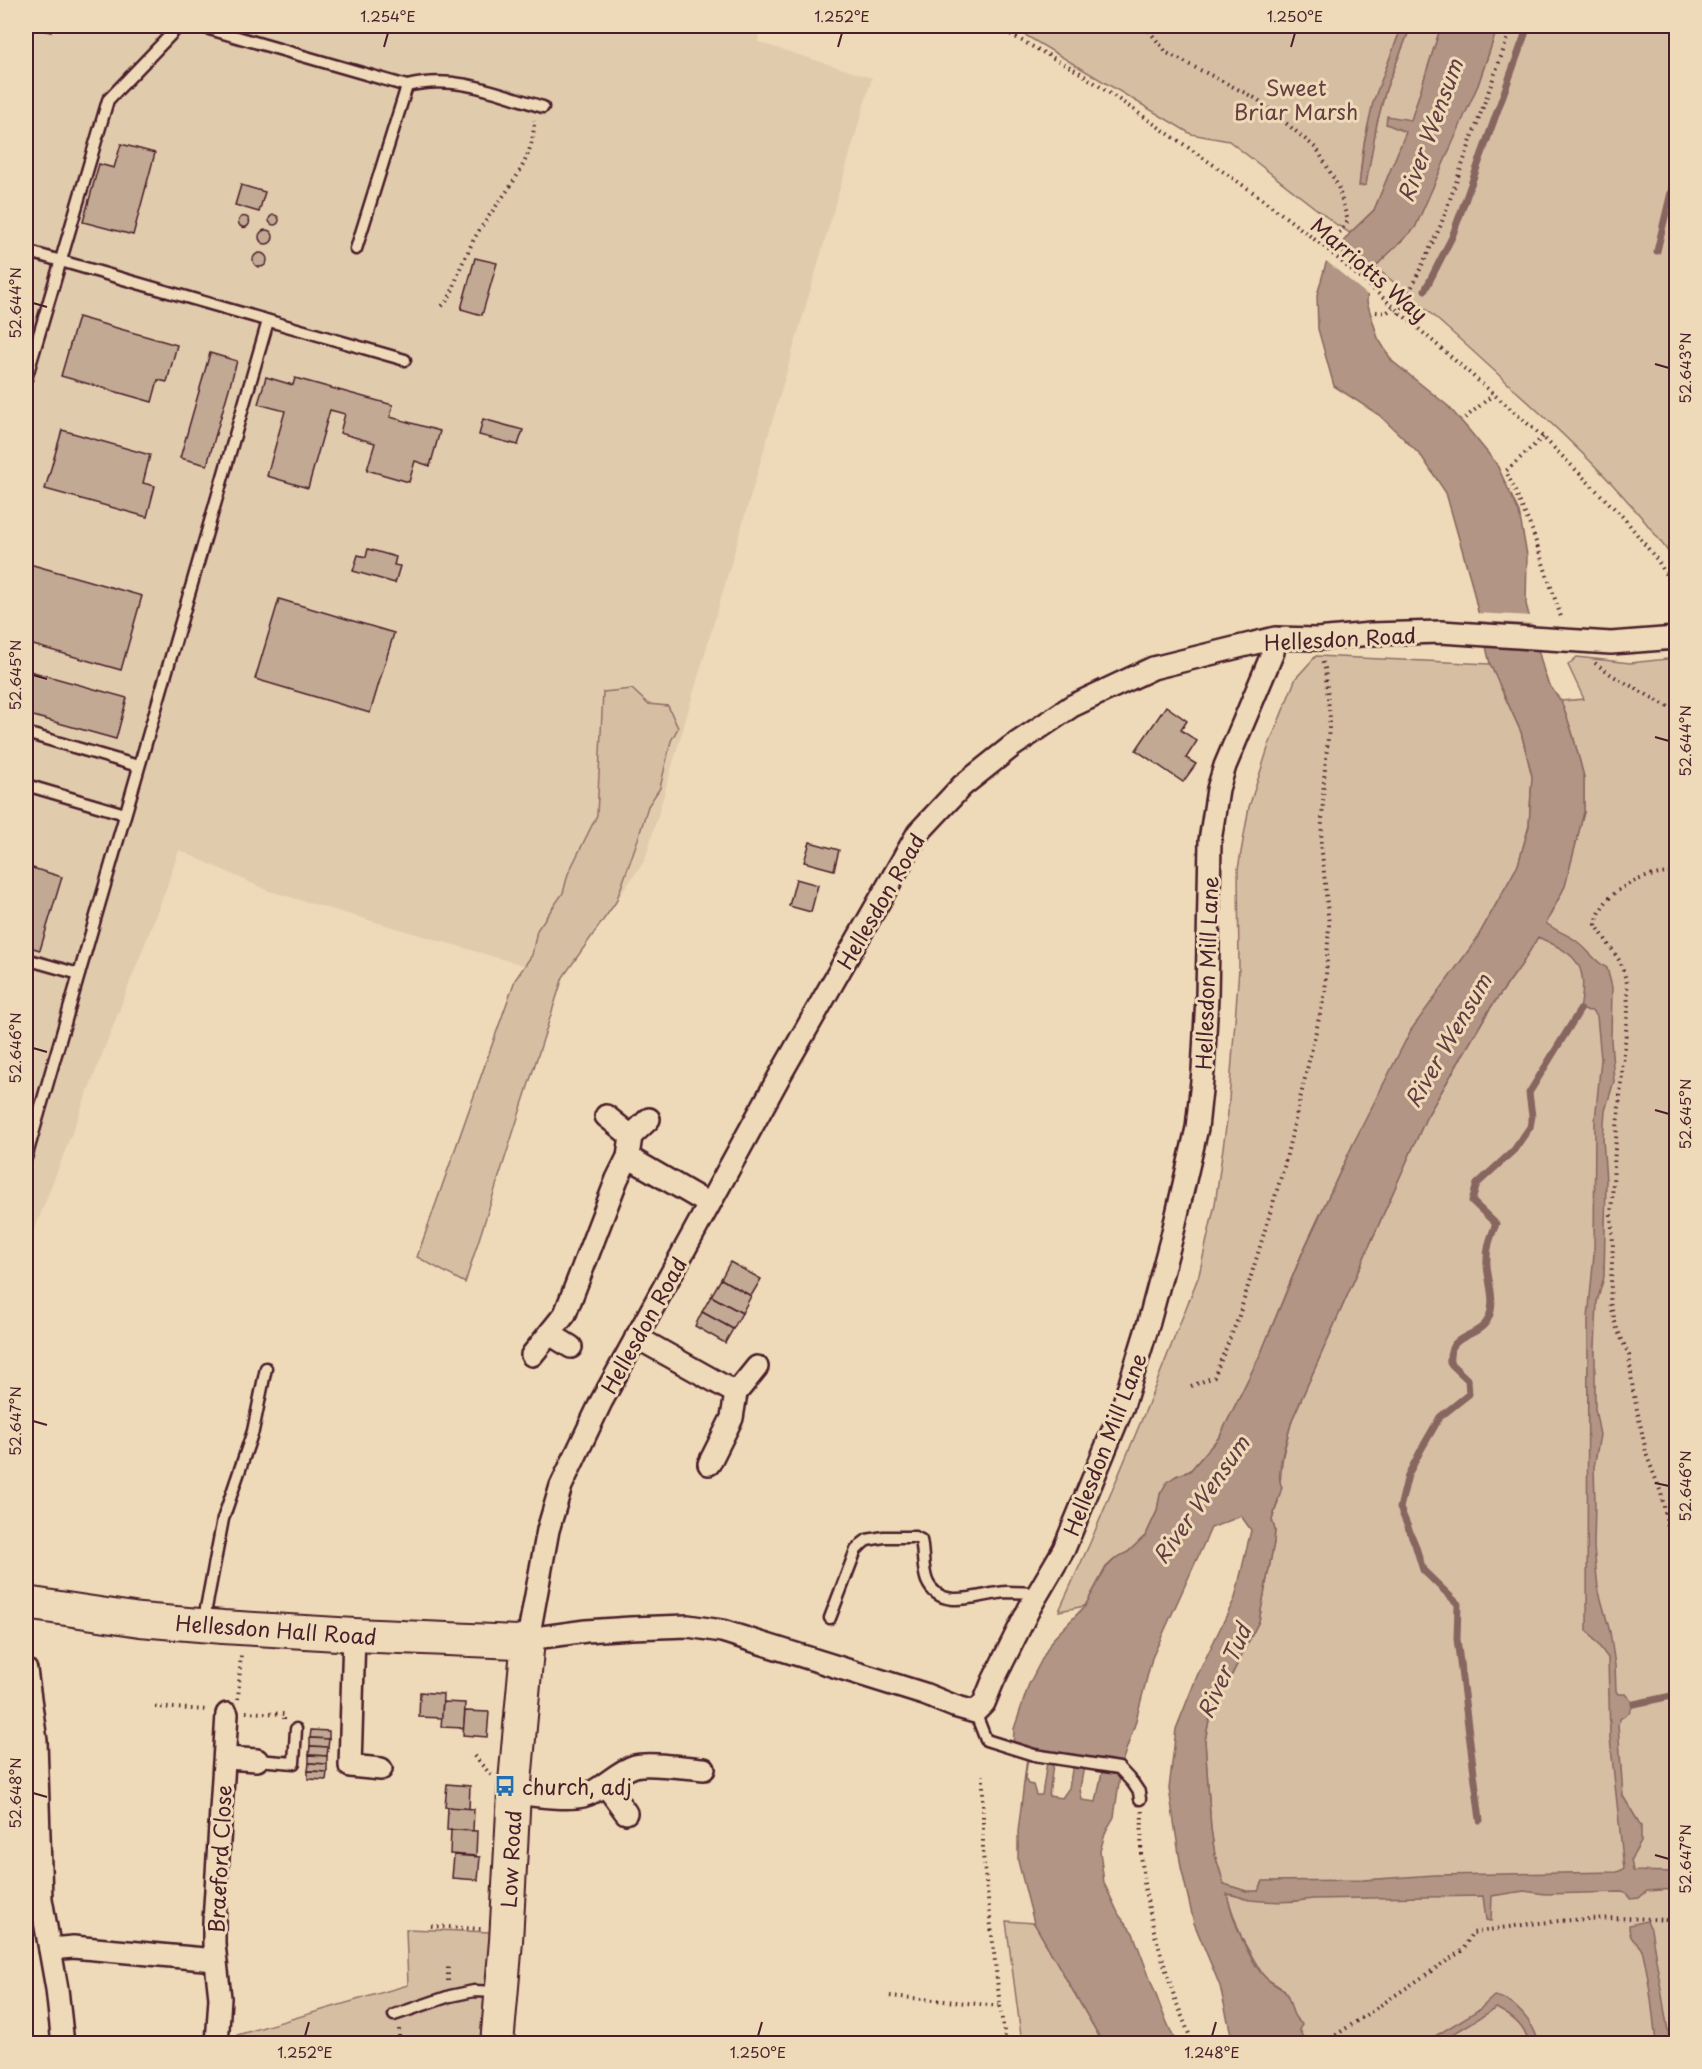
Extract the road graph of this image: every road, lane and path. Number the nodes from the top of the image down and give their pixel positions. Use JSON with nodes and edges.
{"nodes":[{"id":1,"x":179,"y":26,"type":"edge"},
{"id":2,"x":199,"y":26,"type":"edge"},
{"id":3,"x":995,"y":26,"type":"edge"},
{"id":4,"x":1145,"y":26,"type":"edge"},
{"id":5,"x":1512,"y":26,"type":"edge"},
{"id":6,"x":406,"y":86,"type":"junction"},
{"id":7,"x":539,"y":106,"type":"joint"},
{"id":8,"x":356,"y":249,"type":"dead end"},
{"id":9,"x":1327,"y":249,"type":"junction"},
{"id":10,"x":26,"y":251,"type":"edge"},
{"id":11,"x":61,"y":261,"type":"junction"},
{"id":12,"x":442,"y":306,"type":"dead end"},
{"id":13,"x":1394,"y":308,"type":"junction"},
{"id":14,"x":1376,"y":312,"type":"dead end"},
{"id":15,"x":1399,"y":314,"type":"junction"},
{"id":16,"x":268,"y":321,"type":"junction"},
{"id":17,"x":405,"y":360,"type":"dead end"},
{"id":18,"x":26,"y":379,"type":"edge"},
{"id":19,"x":1493,"y":395,"type":"junction"},
{"id":20,"x":1465,"y":418,"type":"dead end"},
{"id":21,"x":1543,"y":437,"type":"junction"},
{"id":22,"x":1677,"y":592,"type":"edge"},
{"id":23,"x":1300,"y":637,"type":"junction"},
{"id":24,"x":1275,"y":638,"type":"junction"},
{"id":25,"x":1677,"y":638,"type":"edge"},
{"id":26,"x":1568,"y":640,"type":"junction"},
{"id":27,"x":1677,"y":711,"type":"edge"},
{"id":28,"x":26,"y":733,"type":"edge"},
{"id":29,"x":138,"y":766,"type":"junction"},
{"id":30,"x":26,"y":786,"type":"edge"},
{"id":31,"x":125,"y":814,"type":"junction"},
{"id":32,"x":1677,"y":873,"type":"edge"},
{"id":33,"x":26,"y":959,"type":"edge"},
{"id":34,"x":79,"y":974,"type":"junction"},
{"id":35,"x":606,"y":1116,"type":"dead end"},
{"id":36,"x":649,"y":1119,"type":"dead end"},
{"id":37,"x":631,"y":1136,"type":"junction"},
{"id":38,"x":26,"y":1158,"type":"edge"},
{"id":39,"x":628,"y":1158,"type":"junction"},
{"id":40,"x":709,"y":1204,"type":"junction"},
{"id":41,"x":550,"y":1334,"type":"junction"},
{"id":42,"x":636,"y":1337,"type":"junction"},
{"id":43,"x":571,"y":1347,"type":"dead end"},
{"id":44,"x":532,"y":1355,"type":"dead end"},
{"id":45,"x":757,"y":1367,"type":"dead end"},
{"id":46,"x":266,"y":1368,"type":"dead end"},
{"id":47,"x":1191,"y":1386,"type":"dead end"},
{"id":48,"x":736,"y":1393,"type":"junction"},
{"id":49,"x":709,"y":1464,"type":"dead end"},
{"id":50,"x":1677,"y":1565,"type":"edge"},
{"id":51,"x":1040,"y":1593,"type":"junction"},
{"id":52,"x":26,"y":1603,"type":"edge"},
{"id":53,"x":830,"y":1618,"type":"dead end"},
{"id":54,"x":202,"y":1626,"type":"junction"},
{"id":55,"x":242,"y":1628,"type":"junction"},
{"id":56,"x":354,"y":1635,"type":"junction"},
{"id":57,"x":528,"y":1639,"type":"junction"},
{"id":58,"x":26,"y":1670,"type":"edge"},
{"id":59,"x":233,"y":1707,"type":"joint"},
{"id":60,"x":975,"y":1712,"type":"junction"},
{"id":61,"x":296,"y":1729,"type":"dead end"},
{"id":62,"x":225,"y":1758,"type":"junction"},
{"id":63,"x":257,"y":1760,"type":"joint"},
{"id":64,"x":704,"y":1768,"type":"dead end"},
{"id":65,"x":381,"y":1769,"type":"dead end"},
{"id":66,"x":983,"y":1775,"type":"dead end"},
{"id":67,"x":605,"y":1784,"type":"junction"},
{"id":68,"x":514,"y":1793,"type":"junction"},
{"id":69,"x":1140,"y":1799,"type":"joint"},
{"id":70,"x":626,"y":1813,"type":"dead end"},
{"id":71,"x":1677,"y":1921,"type":"edge"},
{"id":72,"x":431,"y":1926,"type":"dead end"},
{"id":73,"x":485,"y":1929,"type":"dead end"},
{"id":74,"x":50,"y":1948,"type":"junction"},
{"id":75,"x":215,"y":1960,"type":"junction"},
{"id":76,"x":501,"y":1992,"type":"junction"},
{"id":77,"x":891,"y":1996,"type":"dead end"},
{"id":78,"x":999,"y":2006,"type":"junction"},
{"id":79,"x":394,"y":2015,"type":"dead end"},
{"id":80,"x":63,"y":2043,"type":"edge"},
{"id":81,"x":217,"y":2043,"type":"edge"},
{"id":82,"x":497,"y":2043,"type":"edge"},
{"id":83,"x":1006,"y":2043,"type":"edge"},
{"id":84,"x":1193,"y":2043,"type":"edge"},
{"id":85,"x":1329,"y":2043,"type":"edge"}],
"edges":[{"from":1,"to":11,"type":"lane"},
{"from":2,"to":6,"type":"lane"},
{"from":3,"to":9,"type":"path","name":"Marriotts Way"},
{"from":4,"to":9,"type":"path"},
{"from":5,"to":15,"type":"path"},
{"from":6,"to":7,"type":"lane"},
{"from":6,"to":8,"type":"lane"},
{"from":7,"to":12,"type":"path"},
{"from":9,"to":13,"type":"path","name":"Marriotts Way"},
{"from":10,"to":11,"type":"lane"},
{"from":11,"to":16,"type":"lane"},
{"from":11,"to":18,"type":"lane"},
{"from":13,"to":14,"type":"path"},
{"from":13,"to":15,"type":"path","name":"Marriotts Way"},
{"from":15,"to":19,"type":"path","name":"Marriotts Way"},
{"from":16,"to":17,"type":"lane"},
{"from":16,"to":29,"type":"lane"},
{"from":19,"to":20,"type":"path"},
{"from":19,"to":21,"type":"path","name":"Marriotts Way"},
{"from":21,"to":22,"type":"path","name":"Marriotts Way"},
{"from":21,"to":26,"type":"path"},
{"from":23,"to":24,"type":"street","name":"Hellesdon Road"},
{"from":23,"to":26,"type":"street","name":"Hellesdon Road"},
{"from":23,"to":47,"type":"path"},
{"from":24,"to":40,"type":"street","name":"Hellesdon Road"},
{"from":24,"to":51,"type":"street","name":"Hellesdon Mill Lane"},
{"from":25,"to":26,"type":"street","name":"Hellesdon Road"},
{"from":26,"to":27,"type":"path"},
{"from":28,"to":29,"type":"lane"},
{"from":29,"to":31,"type":"lane"},
{"from":30,"to":31,"type":"lane"},
{"from":31,"to":34,"type":"lane"},
{"from":32,"to":50,"type":"path"},
{"from":33,"to":34,"type":"lane"},
{"from":34,"to":38,"type":"lane"},
{"from":35,"to":37,"type":"street"},
{"from":36,"to":37,"type":"street"},
{"from":37,"to":39,"type":"street"},
{"from":39,"to":40,"type":"street"},
{"from":39,"to":41,"type":"street"},
{"from":40,"to":42,"type":"street","name":"Hellesdon Road"},
{"from":41,"to":43,"type":"street"},
{"from":41,"to":44,"type":"street"},
{"from":42,"to":48,"type":"street"},
{"from":42,"to":57,"type":"street","name":"Hellesdon Road"},
{"from":45,"to":48,"type":"street"},
{"from":46,"to":54,"type":"lane"},
{"from":48,"to":49,"type":"street"},
{"from":51,"to":53,"type":"lane"},
{"from":51,"to":60,"type":"street","name":"Hellesdon Mill Lane"},
{"from":52,"to":54,"type":"street","name":"Hellesdon Hall Road"},
{"from":54,"to":55,"type":"street","name":"Hellesdon Hall Road"},
{"from":55,"to":56,"type":"street","name":"Hellesdon Hall Road"},
{"from":55,"to":59,"type":"path"},
{"from":56,"to":57,"type":"street","name":"Hellesdon Hall Road"},
{"from":56,"to":65,"type":"street"},
{"from":57,"to":60,"type":"street"},
{"from":57,"to":68,"type":"street","name":"Low Road"},
{"from":58,"to":74,"type":"street"},
{"from":59,"to":62,"type":"street","name":"Braeford Close"},
{"from":60,"to":69,"type":"lane"},
{"from":61,"to":63,"type":"lane"},
{"from":62,"to":63,"type":"street","name":"Braeford Close"},
{"from":62,"to":75,"type":"street","name":"Braeford Close"},
{"from":64,"to":67,"type":"street"},
{"from":66,"to":78,"type":"path"},
{"from":67,"to":68,"type":"street"},
{"from":67,"to":70,"type":"street"},
{"from":68,"to":76,"type":"street","name":"Low Road"},
{"from":69,"to":84,"type":"path"},
{"from":71,"to":85,"type":"path"},
{"from":72,"to":73,"type":"path"},
{"from":74,"to":75,"type":"street","name":"Braeford Close"},
{"from":74,"to":80,"type":"street"},
{"from":75,"to":81,"type":"street","name":"Braeford Close"},
{"from":76,"to":79,"type":"lane"},
{"from":76,"to":82,"type":"street","name":"Low Road"},
{"from":77,"to":78,"type":"path"},
{"from":78,"to":83,"type":"path"}]}
